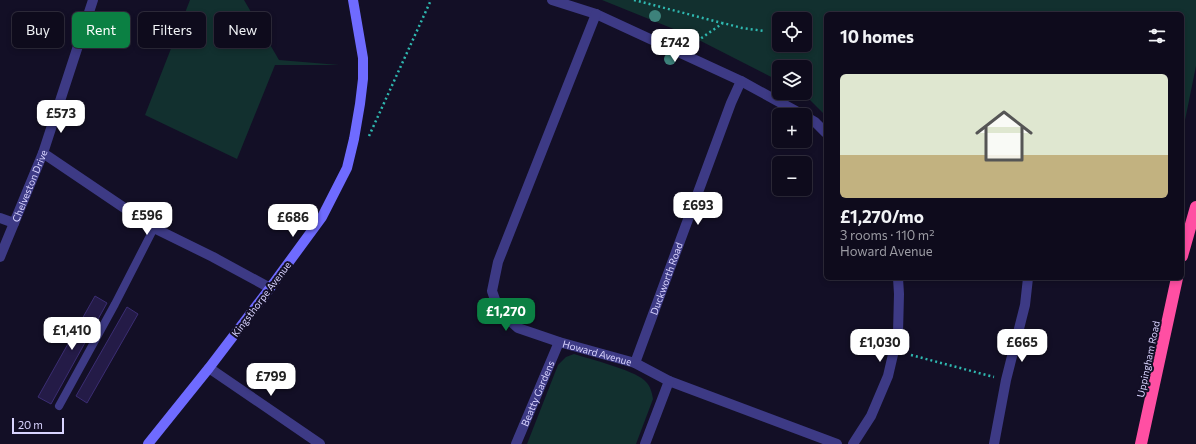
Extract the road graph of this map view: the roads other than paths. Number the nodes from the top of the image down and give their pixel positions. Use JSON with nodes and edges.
{"nodes":[{"id":1,"x":93,"y":0,"type":"edge"},
{"id":2,"x":353,"y":0,"type":"edge"},
{"id":3,"x":552,"y":0,"type":"edge"},
{"id":4,"x":596,"y":14,"type":"junction"},
{"id":5,"x":742,"y":81,"type":"junction"},
{"id":6,"x":790,"y":108,"type":"edge"},
{"id":7,"x":812,"y":120,"type":"edge"},
{"id":8,"x":824,"y":131,"type":"edge"},
{"id":9,"x":43,"y":153,"type":"junction"},
{"id":10,"x":1196,"y":207,"type":"edge"},
{"id":11,"x":0,"y":218,"type":"edge"},
{"id":12,"x":14,"y":223,"type":"junction"},
{"id":13,"x":154,"y":228,"type":"junction"},
{"id":14,"x":1184,"y":249,"type":"edge"},
{"id":15,"x":0,"y":257,"type":"edge"},
{"id":16,"x":898,"y":280,"type":"edge"},
{"id":17,"x":1028,"y":280,"type":"edge"},
{"id":18,"x":1177,"y":280,"type":"edge"},
{"id":19,"x":270,"y":288,"type":"junction"},
{"id":20,"x":559,"y":342,"type":"junction"},
{"id":21,"x":635,"y":363,"type":"junction"},
{"id":22,"x":209,"y":368,"type":"junction"},
{"id":23,"x":669,"y":381,"type":"junction"},
{"id":24,"x":59,"y":406,"type":"dead end"},
{"id":25,"x":148,"y":444,"type":"edge"},
{"id":26,"x":320,"y":444,"type":"edge"},
{"id":27,"x":516,"y":444,"type":"edge"},
{"id":28,"x":645,"y":444,"type":"edge"},
{"id":29,"x":837,"y":444,"type":"edge"},
{"id":30,"x":853,"y":444,"type":"edge"},
{"id":31,"x":994,"y":444,"type":"edge"},
{"id":32,"x":1140,"y":444,"type":"edge"}],
"edges":[{"from":1,"to":9,"type":"street","name":"Chelveston Drive"},
{"from":2,"to":19,"type":"street","name":"Kingsthorpe Avenue"},
{"from":3,"to":4,"type":"street"},
{"from":4,"to":5,"type":"street"},
{"from":4,"to":20,"type":"street","name":"Howard Avenue"},
{"from":5,"to":6,"type":"street"},
{"from":5,"to":21,"type":"street","name":"Duckworth Road"},
{"from":7,"to":8,"type":"street"},
{"from":9,"to":12,"type":"street","name":"Chelveston Drive"},
{"from":9,"to":13,"type":"street"},
{"from":10,"to":14,"type":"highway"},
{"from":11,"to":12,"type":"street"},
{"from":12,"to":15,"type":"street","name":"Chelveston Drive"},
{"from":13,"to":19,"type":"street"},
{"from":13,"to":24,"type":"lane"},
{"from":16,"to":30,"type":"street"},
{"from":17,"to":31,"type":"street"},
{"from":18,"to":32,"type":"highway","name":"Uppingham Road"},
{"from":19,"to":22,"type":"street","name":"Kingsthorpe Avenue"},
{"from":20,"to":21,"type":"street","name":"Howard Avenue"},
{"from":20,"to":27,"type":"street","name":"Beatty Gardens"},
{"from":21,"to":23,"type":"street","name":"Howard Avenue"},
{"from":22,"to":25,"type":"street","name":"Kingsthorpe Avenue"},
{"from":22,"to":26,"type":"street"},
{"from":23,"to":28,"type":"street"},
{"from":23,"to":29,"type":"street","name":"Howard Avenue"}]}
